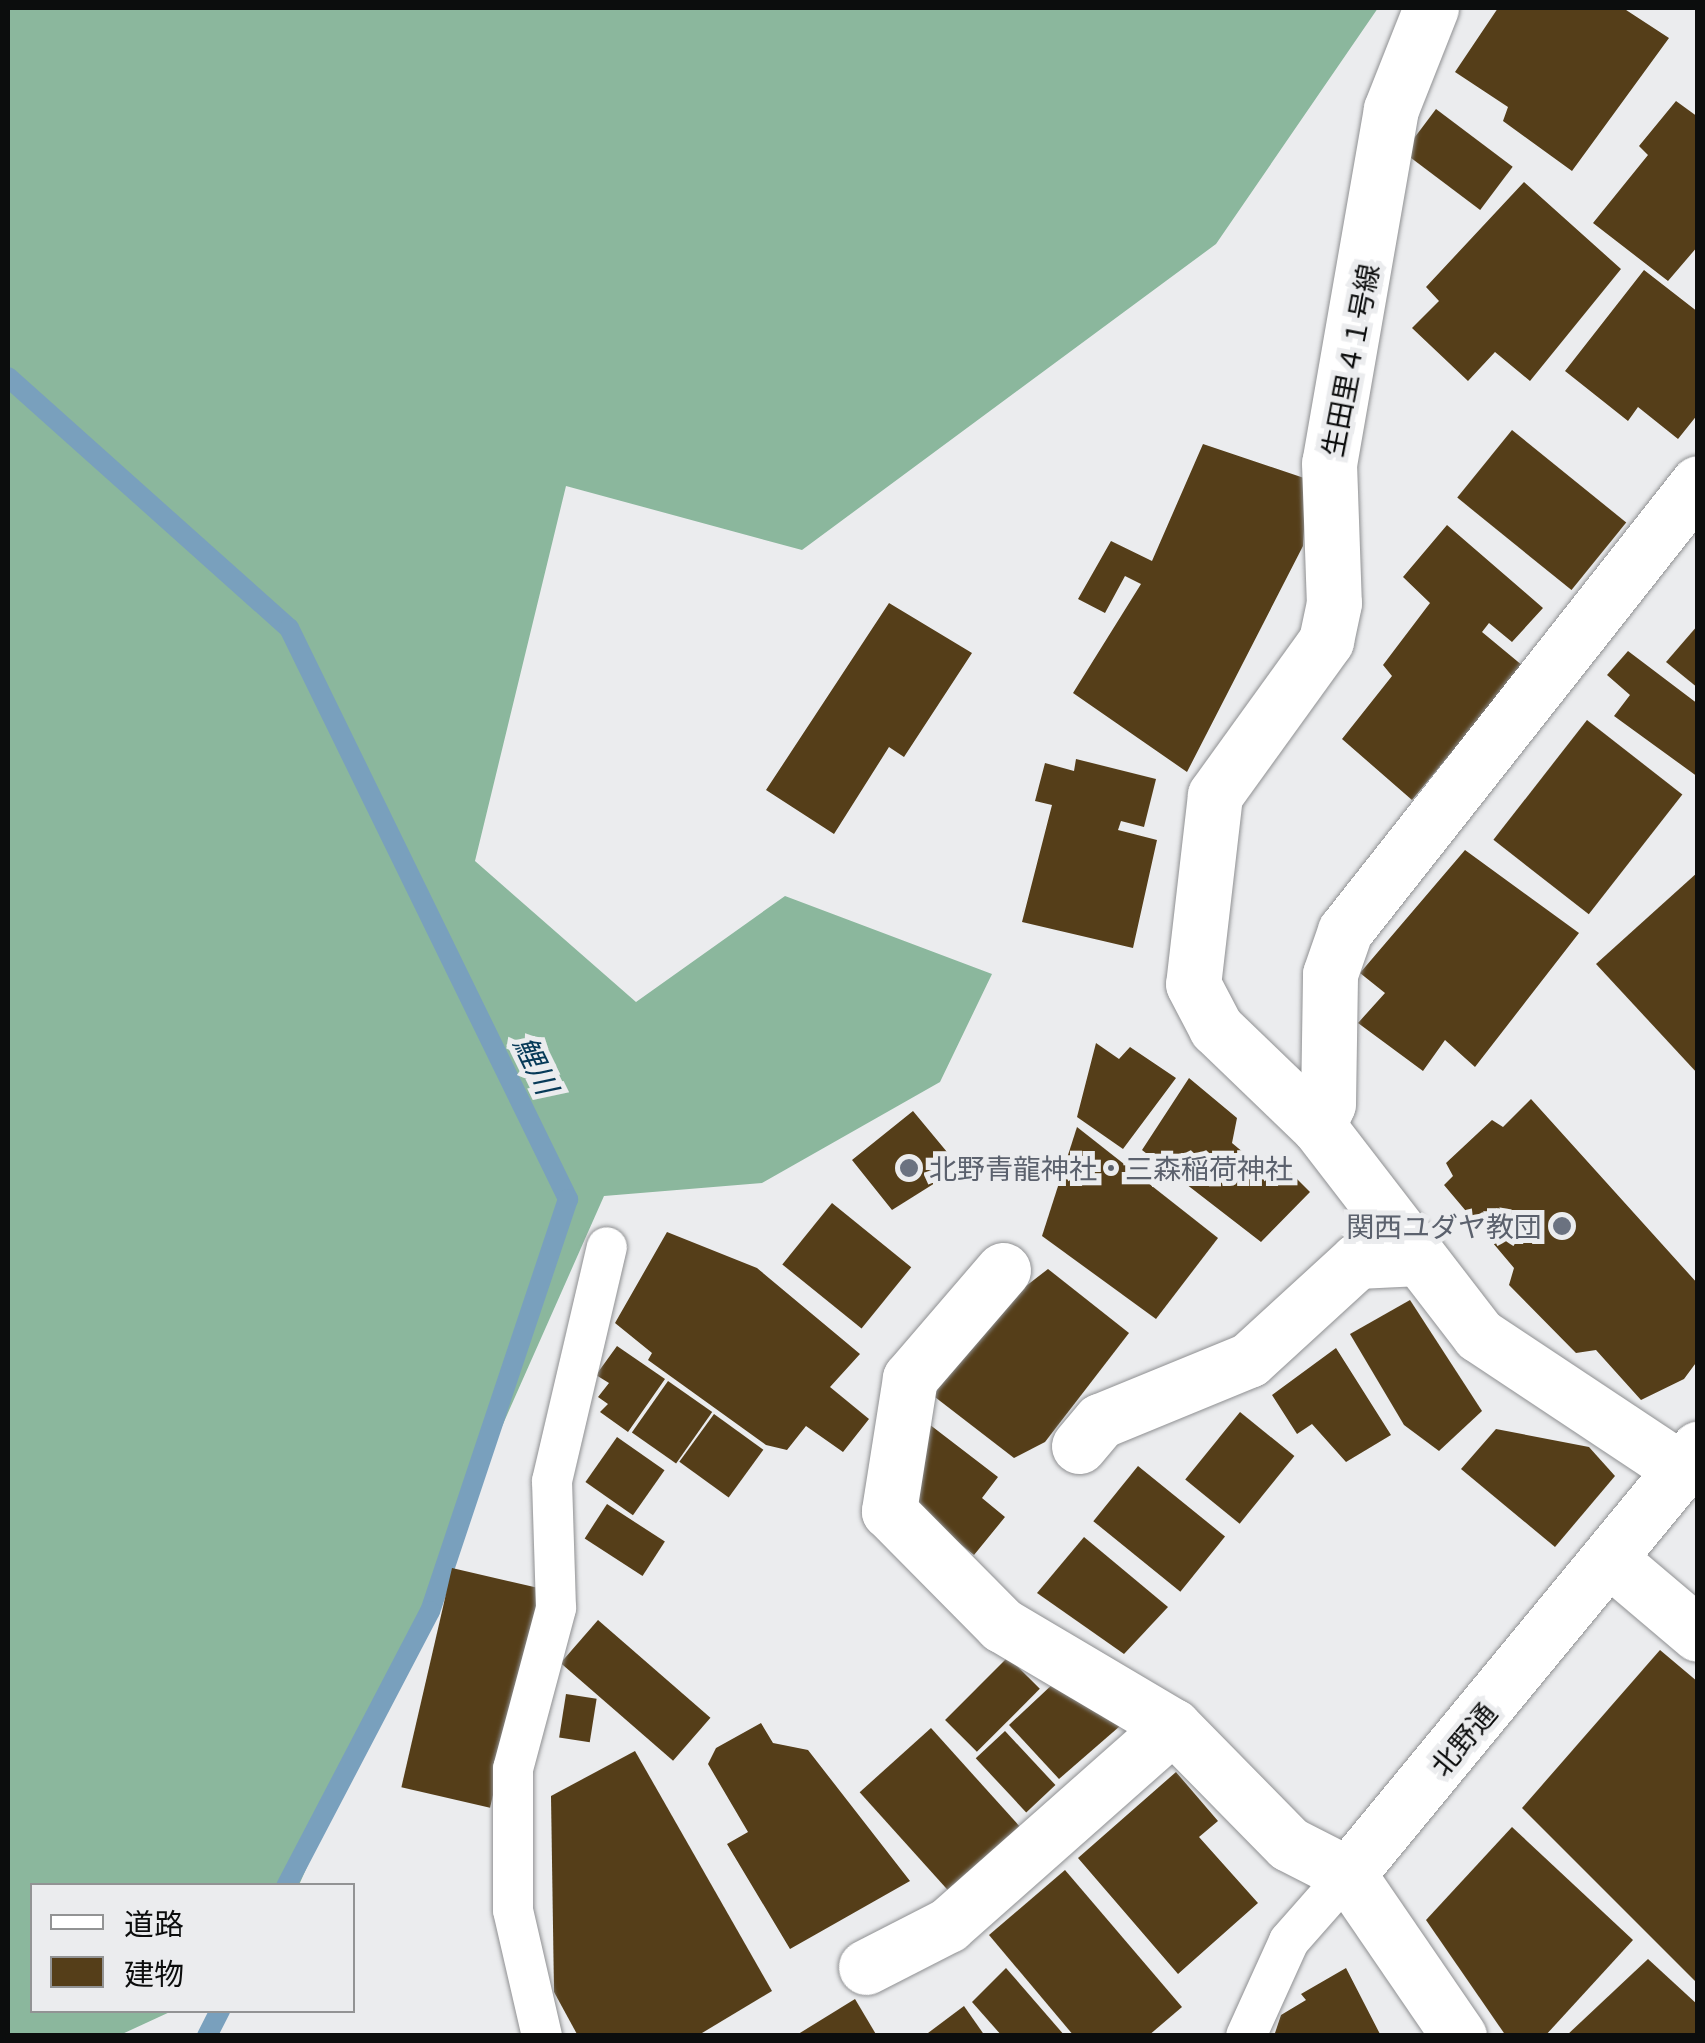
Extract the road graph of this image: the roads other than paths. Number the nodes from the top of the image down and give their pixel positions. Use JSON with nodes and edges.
{"nodes":[{"id":1,"x":1431,"y":8,"type":"edge"},
{"id":2,"x":1698,"y":483,"type":"edge"},
{"id":3,"x":1318,"y":1126,"type":"junction"},
{"id":4,"x":607,"y":1247,"type":"dead end"},
{"id":5,"x":1419,"y":1258,"type":"junction"},
{"id":6,"x":1004,"y":1270,"type":"dead end"},
{"id":7,"x":1079,"y":1446,"type":"dead end"},
{"id":8,"x":1689,"y":1459,"type":"edge"},
{"id":9,"x":1613,"y":1562,"type":"junction"},
{"id":10,"x":1698,"y":1634,"type":"edge"},
{"id":11,"x":1174,"y":1726,"type":"junction"},
{"id":12,"x":1348,"y":1874,"type":"junction"},
{"id":13,"x":866,"y":1967,"type":"dead end"},
{"id":14,"x":542,"y":2036,"type":"edge"},
{"id":15,"x":1246,"y":2036,"type":"edge"},
{"id":16,"x":1459,"y":2036,"type":"edge"}],
"edges":[{"from":1,"to":3,"type":"street","name":"生田里４１号線"},
{"from":2,"to":3,"type":"street"},
{"from":3,"to":5,"type":"street"},
{"from":4,"to":14,"type":"lane"},
{"from":5,"to":7,"type":"street"},
{"from":5,"to":8,"type":"street"},
{"from":6,"to":11,"type":"street"},
{"from":8,"to":9,"type":"street","name":"北野通"},
{"from":9,"to":10,"type":"street"},
{"from":9,"to":12,"type":"street","name":"北野通"},
{"from":11,"to":12,"type":"street"},
{"from":11,"to":13,"type":"street"},
{"from":12,"to":15,"type":"lane"},
{"from":12,"to":16,"type":"street"}]}
